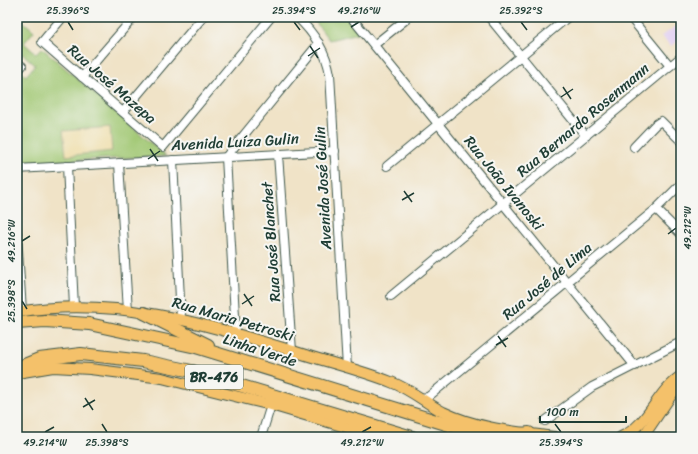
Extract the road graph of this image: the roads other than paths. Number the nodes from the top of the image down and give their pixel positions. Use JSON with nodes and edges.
{"nodes":[{"id":1,"x":63,"y":17,"type":"edge"},
{"id":2,"x":134,"y":17,"type":"edge"},
{"id":3,"x":203,"y":17,"type":"edge"},
{"id":4,"x":272,"y":17,"type":"edge"},
{"id":5,"x":297,"y":17,"type":"edge"},
{"id":6,"x":351,"y":17,"type":"edge"},
{"id":7,"x":409,"y":17,"type":"edge"},
{"id":8,"x":489,"y":17,"type":"edge"},
{"id":9,"x":568,"y":17,"type":"edge"},
{"id":10,"x":630,"y":17,"type":"edge"},
{"id":11,"x":319,"y":43,"type":"junction"},
{"id":12,"x":374,"y":45,"type":"junction"},
{"id":13,"x":521,"y":56,"type":"junction"},
{"id":14,"x":681,"y":57,"type":"edge"},
{"id":15,"x":670,"y":66,"type":"junction"},
{"id":16,"x":82,"y":77,"type":"junction"},
{"id":17,"x":123,"y":112,"type":"junction"},
{"id":18,"x":438,"y":124,"type":"junction"},
{"id":19,"x":586,"y":136,"type":"junction"},
{"id":20,"x":681,"y":141,"type":"edge"},
{"id":21,"x":634,"y":147,"type":"dead end"},
{"id":22,"x":335,"y":151,"type":"junction"},
{"id":23,"x":278,"y":154,"type":"junction"},
{"id":24,"x":226,"y":157,"type":"junction"},
{"id":25,"x":173,"y":160,"type":"junction"},
{"id":26,"x":119,"y":163,"type":"junction"},
{"id":27,"x":67,"y":166,"type":"junction"},
{"id":28,"x":387,"y":166,"type":"dead end"},
{"id":29,"x":17,"y":169,"type":"edge"},
{"id":30,"x":681,"y":184,"type":"edge"},
{"id":31,"x":503,"y":204,"type":"junction"},
{"id":32,"x":656,"y":209,"type":"junction"},
{"id":33,"x":17,"y":234,"type":"edge"},
{"id":34,"x":681,"y":234,"type":"edge"},
{"id":35,"x":567,"y":282,"type":"junction"},
{"id":36,"x":391,"y":296,"type":"dead end"},
{"id":37,"x":74,"y":307,"type":"junction"},
{"id":38,"x":128,"y":311,"type":"junction"},
{"id":39,"x":19,"y":312,"type":"edge"},
{"id":40,"x":144,"y":313,"type":"junction"},
{"id":41,"x":181,"y":319,"type":"junction"},
{"id":42,"x":17,"y":323,"type":"edge"},
{"id":43,"x":236,"y":334,"type":"junction"},
{"id":44,"x":681,"y":342,"type":"edge"},
{"id":45,"x":292,"y":351,"type":"junction"},
{"id":46,"x":234,"y":358,"type":"junction"},
{"id":47,"x":634,"y":366,"type":"junction"},
{"id":48,"x":17,"y":368,"type":"edge"},
{"id":49,"x":347,"y":368,"type":"junction"},
{"id":50,"x":17,"y":373,"type":"edge"},
{"id":51,"x":681,"y":376,"type":"edge"},
{"id":52,"x":681,"y":380,"type":"edge"},
{"id":53,"x":681,"y":387,"type":"edge"},
{"id":54,"x":672,"y":397,"type":"junction"},
{"id":55,"x":426,"y":400,"type":"junction"},
{"id":56,"x":271,"y":405,"type":"junction"},
{"id":57,"x":545,"y":421,"type":"dead end"},
{"id":58,"x":529,"y":434,"type":"junction"},
{"id":59,"x":261,"y":437,"type":"edge"},
{"id":60,"x":379,"y":437,"type":"edge"},
{"id":61,"x":410,"y":437,"type":"edge"},
{"id":62,"x":488,"y":437,"type":"edge"},
{"id":63,"x":494,"y":437,"type":"edge"},
{"id":64,"x":555,"y":437,"type":"edge"},
{"id":65,"x":621,"y":437,"type":"edge"},
{"id":66,"x":643,"y":437,"type":"edge"},
{"id":67,"x":648,"y":437,"type":"edge"}],
"edges":[{"from":1,"to":16,"type":"street","name":"Rua José Mazepa"},
{"from":2,"to":16,"type":"street"},
{"from":3,"to":17,"type":"street"},
{"from":4,"to":17,"type":"street","name":"Rua José Mazepa"},
{"from":5,"to":11,"type":"street","name":"Avenida José Gulin"},
{"from":6,"to":12,"type":"street","name":"Rua João Ivanoski"},
{"from":7,"to":12,"type":"street"},
{"from":8,"to":13,"type":"street"},
{"from":9,"to":13,"type":"street"},
{"from":10,"to":15,"type":"street"},
{"from":11,"to":22,"type":"street","name":"Avenida José Gulin"},
{"from":11,"to":24,"type":"street"},
{"from":12,"to":18,"type":"street","name":"Rua João Ivanoski"},
{"from":13,"to":18,"type":"street"},
{"from":13,"to":19,"type":"street"},
{"from":14,"to":15,"type":"street","name":"Rua Bernardo Rosenmann"},
{"from":15,"to":19,"type":"street","name":"Rua Bernardo Rosenmann"},
{"from":16,"to":17,"type":"street","name":"Rua José Mazepa"},
{"from":18,"to":28,"type":"street"},
{"from":18,"to":31,"type":"street","name":"Rua João Ivanoski"},
{"from":19,"to":31,"type":"street","name":"Rua Bernardo Rosenmann"},
{"from":20,"to":21,"type":"street"},
{"from":22,"to":23,"type":"street","name":"Avenida Luíza Gulin"},
{"from":22,"to":49,"type":"street","name":"Avenida José Gulin"},
{"from":23,"to":24,"type":"street","name":"Avenida Luíza Gulin"},
{"from":23,"to":45,"type":"street","name":"Rua José Blanchet"},
{"from":24,"to":25,"type":"street","name":"Avenida Luíza Gulin"},
{"from":24,"to":43,"type":"street"},
{"from":25,"to":26,"type":"street","name":"Avenida Luíza Gulin"},
{"from":25,"to":41,"type":"street"},
{"from":26,"to":27,"type":"street","name":"Avenida Luíza Gulin"},
{"from":26,"to":38,"type":"street"},
{"from":27,"to":29,"type":"street","name":"Avenida Luíza Gulin"},
{"from":27,"to":37,"type":"street"},
{"from":30,"to":32,"type":"street","name":"Rua José de Lima"},
{"from":31,"to":35,"type":"street","name":"Rua João Ivanoski"},
{"from":31,"to":36,"type":"street","name":"Rua Bernardo Rosenmann"},
{"from":32,"to":34,"type":"street"},
{"from":32,"to":35,"type":"street","name":"Rua José de Lima"},
{"from":33,"to":39,"type":"street"},
{"from":35,"to":47,"type":"street","name":"Rua João Ivanoski"},
{"from":35,"to":55,"type":"street","name":"Rua José de Lima"},
{"from":37,"to":38,"type":"main road","name":"Rua Maria Petroski"},
{"from":37,"to":39,"type":"main road","name":"Rua Maria Petroski"},
{"from":38,"to":40,"type":"main road","name":"Rua Maria Petroski"},
{"from":40,"to":41,"type":"main road","name":"Rua Maria Petroski"},
{"from":40,"to":46,"type":"highway"},
{"from":41,"to":43,"type":"main road","name":"Rua Maria Petroski"},
{"from":42,"to":46,"type":"highway","name":"Linha Verde","number":"BR-476"},
{"from":43,"to":45,"type":"main road","name":"Rua Maria Petroski"},
{"from":44,"to":47,"type":"street"},
{"from":45,"to":49,"type":"main road","name":"Rua Maria Petroski"},
{"from":46,"to":62,"type":"highway","name":"Linha Verde","number":"BR-476"},
{"from":47,"to":57,"type":"street"},
{"from":48,"to":61,"type":"highway","number":"BR-476"},
{"from":49,"to":55,"type":"main road","name":"Rua Maria Petroski"},
{"from":50,"to":56,"type":"main road"},
{"from":51,"to":65,"type":"main road"},
{"from":52,"to":54,"type":"main road"},
{"from":53,"to":54,"type":"main road"},
{"from":54,"to":66,"type":"main road"},
{"from":54,"to":67,"type":"main road"},
{"from":55,"to":58,"type":"main road","name":"Rua Maria Petroski"},
{"from":56,"to":59,"type":"street"},
{"from":56,"to":60,"type":"main road"},
{"from":58,"to":63,"type":"highway"},
{"from":58,"to":64,"type":"main road","name":"Rua Maria Petroski"}]}
